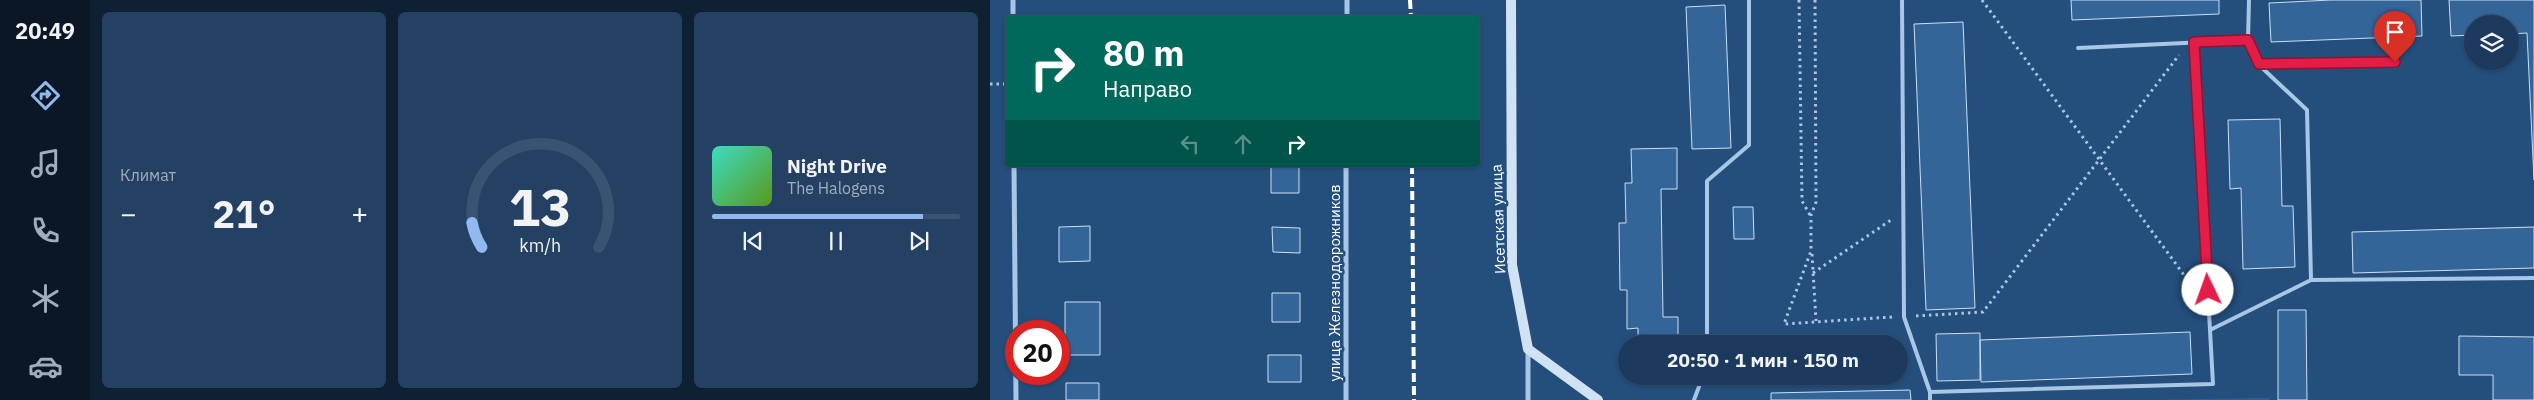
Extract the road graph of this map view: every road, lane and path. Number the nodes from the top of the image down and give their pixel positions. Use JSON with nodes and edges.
{"nodes":[{"id":1,"x":1013,"y":0,"type":"edge"},
{"id":2,"x":1347,"y":0,"type":"edge"},
{"id":3,"x":1511,"y":0,"type":"edge"},
{"id":4,"x":1749,"y":0,"type":"edge"},
{"id":5,"x":1800,"y":0,"type":"edge"},
{"id":6,"x":1815,"y":0,"type":"edge"},
{"id":7,"x":1902,"y":0,"type":"edge"},
{"id":8,"x":1982,"y":0,"type":"edge"},
{"id":9,"x":2249,"y":0,"type":"edge"},
{"id":10,"x":1013,"y":15,"type":"edge"},
{"id":11,"x":1347,"y":15,"type":"edge"},
{"id":12,"x":2248,"y":40,"type":"junction"},
{"id":13,"x":2194,"y":42,"type":"junction"},
{"id":14,"x":2189,"y":43,"type":"junction"},
{"id":15,"x":2078,"y":48,"type":"dead end"},
{"id":16,"x":2395,"y":62,"type":"dead end"},
{"id":17,"x":2259,"y":64,"type":"junction"},
{"id":18,"x":990,"y":84,"type":"edge"},
{"id":19,"x":1005,"y":84,"type":"edge"},
{"id":20,"x":2100,"y":160,"type":"junction"},
{"id":21,"x":1014,"y":167,"type":"edge"},
{"id":22,"x":1346,"y":167,"type":"edge"},
{"id":23,"x":1903,"y":212,"type":"junction"},
{"id":24,"x":1810,"y":216,"type":"junction"},
{"id":25,"x":1811,"y":251,"type":"junction"},
{"id":26,"x":1813,"y":273,"type":"junction"},
{"id":27,"x":2534,"y":278,"type":"edge"},
{"id":28,"x":2311,"y":280,"type":"junction"},
{"id":29,"x":2209,"y":309,"type":"junction"},
{"id":30,"x":1904,"y":317,"type":"junction"},
{"id":31,"x":1816,"y":321,"type":"junction"},
{"id":32,"x":2210,"y":330,"type":"junction"},
{"id":33,"x":1707,"y":335,"type":"edge"},
{"id":34,"x":1528,"y":349,"type":"junction"},
{"id":35,"x":1700,"y":385,"type":"edge"},
{"id":36,"x":1930,"y":392,"type":"junction"},
{"id":37,"x":1016,"y":400,"type":"edge"},
{"id":38,"x":1346,"y":400,"type":"edge"},
{"id":39,"x":1528,"y":400,"type":"edge"},
{"id":40,"x":1598,"y":400,"type":"edge"},
{"id":41,"x":1694,"y":400,"type":"edge"},
{"id":42,"x":1930,"y":400,"type":"edge"}],
"edges":[{"from":1,"to":10,"type":"street"},
{"from":2,"to":11,"type":"street"},
{"from":3,"to":34,"type":"street","name":"Исетская улица"},
{"from":4,"to":33,"type":"lane"},
{"from":5,"to":24,"type":"path"},
{"from":6,"to":24,"type":"path"},
{"from":7,"to":23,"type":"lane"},
{"from":8,"to":20,"type":"path"},
{"from":9,"to":12,"type":"lane"},
{"from":12,"to":13,"type":"lane"},
{"from":12,"to":17,"type":"lane"},
{"from":13,"to":14,"type":"lane"},
{"from":13,"to":29,"type":"lane"},
{"from":14,"to":15,"type":"lane"},
{"from":14,"to":20,"type":"path"},
{"from":16,"to":17,"type":"lane"},
{"from":17,"to":28,"type":"lane"},
{"from":18,"to":19,"type":"path"},
{"from":20,"to":29,"type":"path"},
{"from":20,"to":30,"type":"path"},
{"from":21,"to":37,"type":"street"},
{"from":22,"to":38,"type":"street","name":"улица Железнодорожников"},
{"from":23,"to":26,"type":"path"},
{"from":23,"to":30,"type":"lane"},
{"from":24,"to":25,"type":"path"},
{"from":25,"to":26,"type":"path"},
{"from":25,"to":31,"type":"path"},
{"from":26,"to":31,"type":"path"},
{"from":27,"to":28,"type":"lane"},
{"from":28,"to":32,"type":"lane"},
{"from":29,"to":32,"type":"lane"},
{"from":30,"to":31,"type":"path"},
{"from":30,"to":36,"type":"lane"},
{"from":32,"to":36,"type":"lane"},
{"from":34,"to":39,"type":"street"},
{"from":34,"to":40,"type":"street"},
{"from":35,"to":41,"type":"lane"},
{"from":36,"to":42,"type":"lane"}]}
